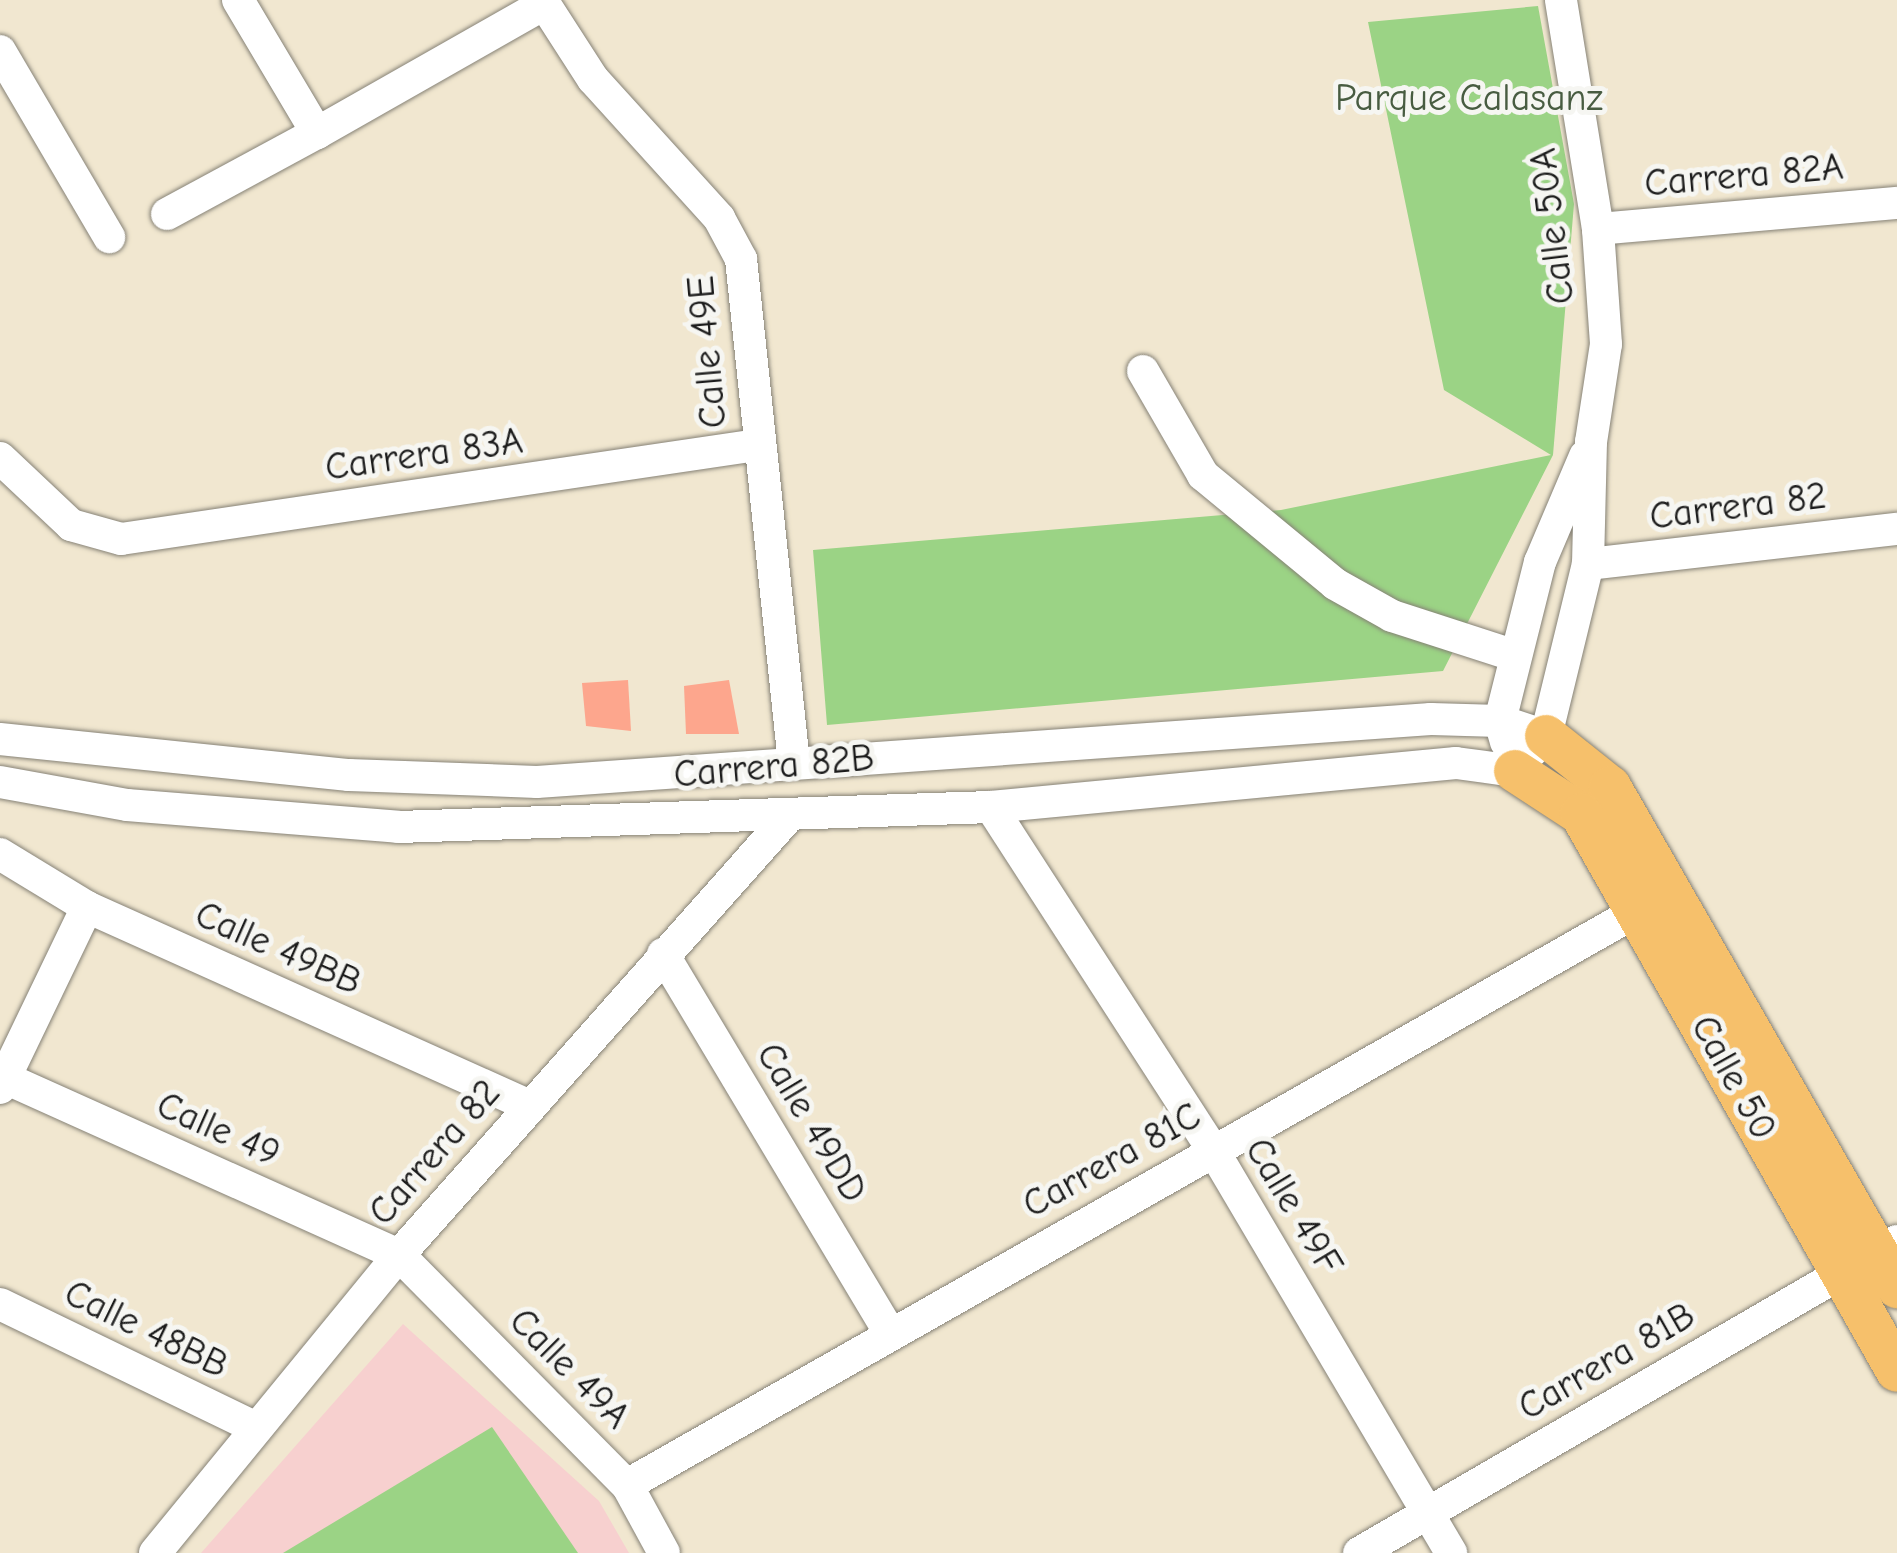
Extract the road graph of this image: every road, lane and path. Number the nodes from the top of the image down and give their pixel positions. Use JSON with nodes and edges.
{"nodes":[{"id":1,"x":238,"y":0,"type":"edge"},
{"id":2,"x":1561,"y":0,"type":"edge"},
{"id":3,"x":543,"y":2,"type":"edge"},
{"id":4,"x":0,"y":51,"type":"edge"},
{"id":5,"x":317,"y":133,"type":"junction"},
{"id":6,"x":1897,"y":203,"type":"edge"},
{"id":7,"x":166,"y":214,"type":"dead end"},
{"id":8,"x":1598,"y":229,"type":"junction"},
{"id":9,"x":108,"y":236,"type":"dead end"},
{"id":10,"x":1143,"y":371,"type":"dead end"},
{"id":11,"x":1591,"y":442,"type":"junction"},
{"id":12,"x":756,"y":446,"type":"junction"},
{"id":13,"x":0,"y":458,"type":"edge"},
{"id":14,"x":1897,"y":529,"type":"edge"},
{"id":15,"x":1588,"y":564,"type":"junction"},
{"id":16,"x":1516,"y":656,"type":"junction"},
{"id":17,"x":1500,"y":721,"type":"junction"},
{"id":18,"x":1546,"y":736,"type":"junction"},
{"id":19,"x":0,"y":739,"type":"edge"},
{"id":20,"x":794,"y":763,"type":"junction"},
{"id":21,"x":1515,"y":770,"type":"junction"},
{"id":22,"x":1569,"y":776,"type":"junction"},
{"id":23,"x":0,"y":782,"type":"edge"},
{"id":24,"x":991,"y":806,"type":"junction"},
{"id":25,"x":788,"y":816,"type":"junction"},
{"id":26,"x":0,"y":854,"type":"edge"},
{"id":27,"x":87,"y":907,"type":"junction"},
{"id":28,"x":1639,"y":910,"type":"junction"},
{"id":29,"x":663,"y":954,"type":"junction"},
{"id":30,"x":2,"y":1083,"type":"edge"},
{"id":31,"x":529,"y":1106,"type":"junction"},
{"id":32,"x":1214,"y":1150,"type":"junction"},
{"id":33,"x":399,"y":1255,"type":"junction"},
{"id":34,"x":1878,"y":1263,"type":"edge"},
{"id":35,"x":0,"y":1304,"type":"edge"},
{"id":36,"x":889,"y":1332,"type":"junction"},
{"id":37,"x":1897,"y":1371,"type":"edge"},
{"id":38,"x":256,"y":1428,"type":"junction"},
{"id":39,"x":627,"y":1485,"type":"junction"},
{"id":40,"x":1427,"y":1512,"type":"junction"},
{"id":41,"x":155,"y":1553,"type":"edge"},
{"id":42,"x":664,"y":1553,"type":"edge"},
{"id":43,"x":1359,"y":1553,"type":"edge"},
{"id":44,"x":1451,"y":1553,"type":"edge"}],
"edges":[{"from":1,"to":5,"type":"street"},
{"from":2,"to":8,"type":"street","name":"Calle 50A"},
{"from":3,"to":5,"type":"street"},
{"from":3,"to":12,"type":"street","name":"Calle 49E"},
{"from":4,"to":9,"type":"street"},
{"from":5,"to":7,"type":"street"},
{"from":6,"to":8,"type":"street","name":"Carrera 82A"},
{"from":8,"to":11,"type":"street","name":"Calle 50A"},
{"from":10,"to":16,"type":"street"},
{"from":11,"to":15,"type":"street","name":"Calle 50A"},
{"from":11,"to":16,"type":"street","name":"Calle 50A"},
{"from":12,"to":13,"type":"street","name":"Carrera 83A"},
{"from":12,"to":20,"type":"street","name":"Calle 49E"},
{"from":14,"to":15,"type":"street","name":"Carrera 82"},
{"from":15,"to":18,"type":"street","name":"Calle 50A"},
{"from":16,"to":17,"type":"street","name":"Calle 50A"},
{"from":17,"to":18,"type":"street","name":"Carrera 82B"},
{"from":17,"to":20,"type":"street","name":"Carrera 82B"},
{"from":17,"to":21,"type":"street"},
{"from":18,"to":21,"type":"street"},
{"from":18,"to":22,"type":"main road","name":"Carrera 82B"},
{"from":19,"to":20,"type":"street","name":"Carrera 82B"},
{"from":21,"to":22,"type":"main road","name":"Carrera 82B"},
{"from":21,"to":24,"type":"street","name":"Carrera 82B"},
{"from":22,"to":28,"type":"main road","name":"Calle 50"},
{"from":22,"to":34,"type":"main road","name":"Calle 50"},
{"from":23,"to":25,"type":"street","name":"Carrera 82B"},
{"from":24,"to":25,"type":"street","name":"Carrera 82B"},
{"from":24,"to":32,"type":"street","name":"Calle 49F"},
{"from":25,"to":29,"type":"street","name":"Carrera 82"},
{"from":26,"to":27,"type":"street","name":"Calle 49BB"},
{"from":27,"to":30,"type":"street"},
{"from":27,"to":31,"type":"street","name":"Calle 49BB"},
{"from":28,"to":32,"type":"street","name":"Carrera 81C"},
{"from":28,"to":34,"type":"main road","name":"Calle 50"},
{"from":29,"to":31,"type":"street","name":"Carrera 82"},
{"from":29,"to":36,"type":"street","name":"Calle 49DD"},
{"from":30,"to":33,"type":"street","name":"Calle 49"},
{"from":31,"to":33,"type":"street","name":"Carrera 82"},
{"from":32,"to":36,"type":"street","name":"Carrera 81C"},
{"from":32,"to":40,"type":"street","name":"Calle 49F"},
{"from":33,"to":38,"type":"street","name":"Carrera 82"},
{"from":33,"to":39,"type":"street","name":"Calle 49A"},
{"from":34,"to":37,"type":"main road","name":"Calle 50"},
{"from":34,"to":40,"type":"street","name":"Carrera 81B"},
{"from":35,"to":38,"type":"street","name":"Calle 48BB"},
{"from":36,"to":39,"type":"street","name":"Carrera 81C"},
{"from":38,"to":41,"type":"street","name":"Carrera 82"},
{"from":39,"to":42,"type":"street","name":"Calle 49A"},
{"from":40,"to":43,"type":"street","name":"Carrera 81B"},
{"from":40,"to":44,"type":"street","name":"Calle 49F"}]}
